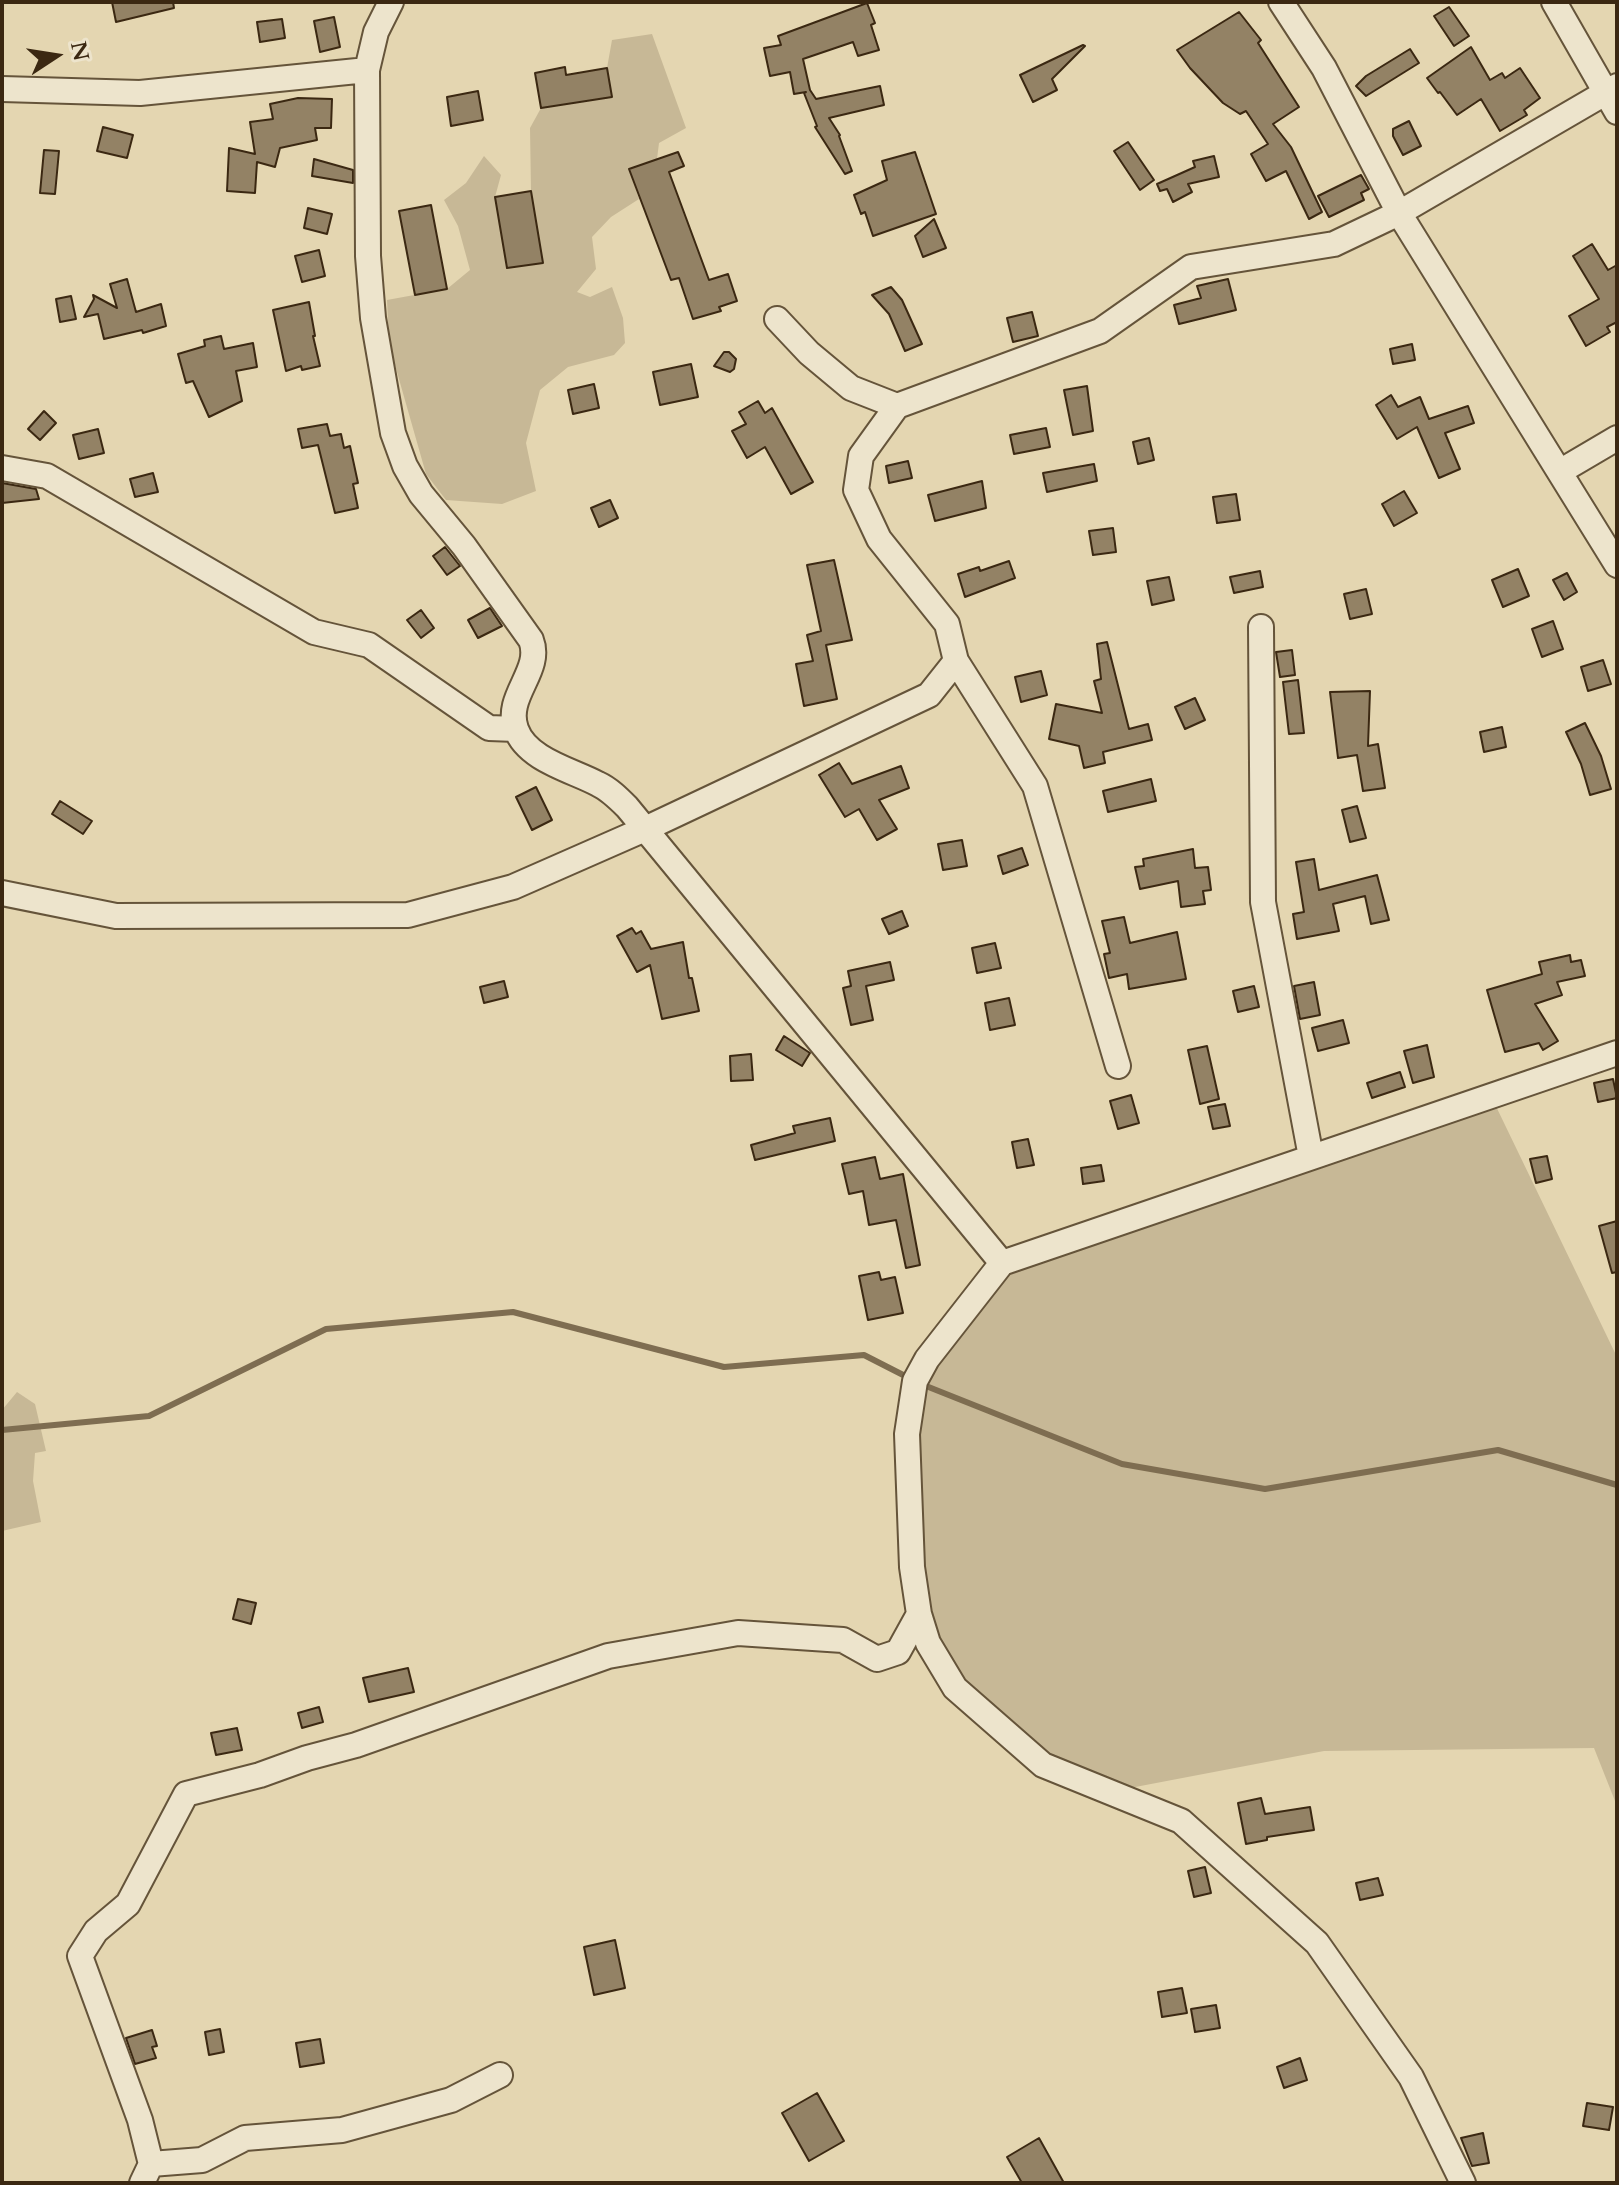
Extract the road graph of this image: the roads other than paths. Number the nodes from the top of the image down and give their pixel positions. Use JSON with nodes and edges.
{"nodes":[{"id":1,"x":391,"y":2,"type":"edge"},
{"id":2,"x":1281,"y":2,"type":"edge"},
{"id":3,"x":1554,"y":2,"type":"edge"},
{"id":4,"x":367,"y":70,"type":"junction"},
{"id":5,"x":2,"y":89,"type":"edge"},
{"id":6,"x":1613,"y":97,"type":"edge"},
{"id":7,"x":1399,"y":213,"type":"junction"},
{"id":8,"x":777,"y":319,"type":"dead end"},
{"id":9,"x":897,"y":406,"type":"junction"},
{"id":10,"x":1617,"y":438,"type":"edge"},
{"id":11,"x":2,"y":468,"type":"edge"},
{"id":12,"x":1561,"y":471,"type":"junction"},
{"id":13,"x":1617,"y":565,"type":"edge"},
{"id":14,"x":1261,"y":627,"type":"dead end"},
{"id":15,"x":956,"y":661,"type":"junction"},
{"id":16,"x":516,"y":729,"type":"junction"},
{"id":17,"x":645,"y":829,"type":"junction"},
{"id":18,"x":2,"y":893,"type":"edge"},
{"id":19,"x":1617,"y":1053,"type":"edge"},
{"id":20,"x":1118,"y":1066,"type":"dead end"},
{"id":21,"x":1311,"y":1157,"type":"junction"},
{"id":22,"x":1002,"y":1263,"type":"junction"},
{"id":23,"x":919,"y":1614,"type":"junction"},
{"id":24,"x":500,"y":2075,"type":"dead end"},
{"id":25,"x":147,"y":2173,"type":"edge"},
{"id":26,"x":1463,"y":2183,"type":"edge"}],
"edges":[{"from":1,"to":4,"type":"street"},
{"from":2,"to":7,"type":"street"},
{"from":3,"to":6,"type":"street"},
{"from":4,"to":5,"type":"street"},
{"from":4,"to":16,"type":"street"},
{"from":6,"to":7,"type":"street"},
{"from":7,"to":9,"type":"street"},
{"from":7,"to":12,"type":"street"},
{"from":8,"to":9,"type":"street"},
{"from":9,"to":15,"type":"street"},
{"from":10,"to":12,"type":"street"},
{"from":11,"to":16,"type":"street"},
{"from":12,"to":13,"type":"street"},
{"from":14,"to":21,"type":"street"},
{"from":15,"to":17,"type":"street"},
{"from":15,"to":20,"type":"street"},
{"from":16,"to":17,"type":"street"},
{"from":17,"to":18,"type":"street"},
{"from":17,"to":22,"type":"street"},
{"from":19,"to":21,"type":"street"},
{"from":21,"to":22,"type":"street"},
{"from":22,"to":23,"type":"street"},
{"from":23,"to":25,"type":"street"},
{"from":23,"to":26,"type":"street"},
{"from":24,"to":25,"type":"street"}]}
